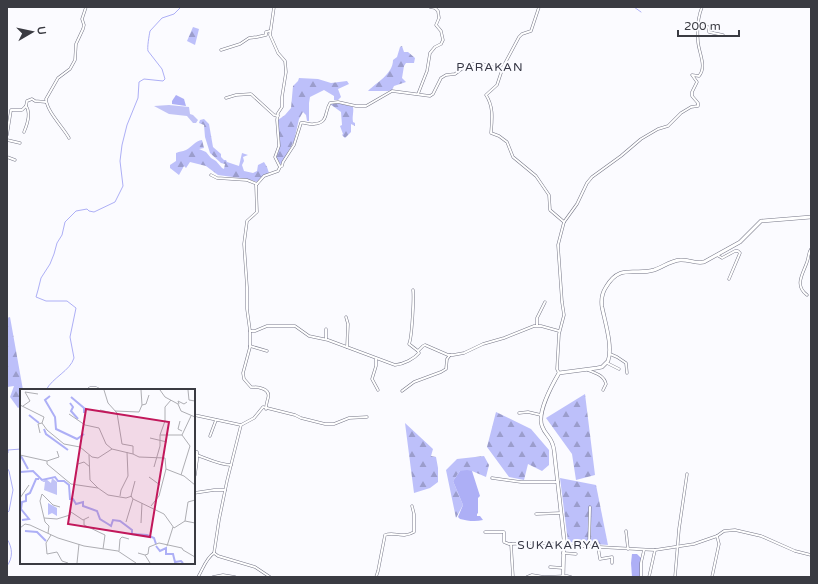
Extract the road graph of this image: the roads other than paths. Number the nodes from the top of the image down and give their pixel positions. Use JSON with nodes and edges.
{"nodes":[{"id":1,"x":86,"y":7,"type":"edge"},
{"id":2,"x":274,"y":7,"type":"edge"},
{"id":3,"x":430,"y":7,"type":"edge"},
{"id":4,"x":539,"y":7,"type":"edge"},
{"id":5,"x":702,"y":7,"type":"edge"},
{"id":6,"x":699,"y":25,"type":"junction"},
{"id":7,"x":270,"y":31,"type":"junction"},
{"id":8,"x":723,"y":35,"type":"dead end"},
{"id":9,"x":221,"y":50,"type":"dead end"},
{"id":10,"x":502,"y":70,"type":"junction"},
{"id":11,"x":418,"y":94,"type":"junction"},
{"id":12,"x":226,"y":98,"type":"dead end"},
{"id":13,"x":47,"y":102,"type":"junction"},
{"id":14,"x":26,"y":106,"type":"junction"},
{"id":15,"x":278,"y":116,"type":"junction"},
{"id":16,"x":24,"y":132,"type":"dead end"},
{"id":17,"x":7,"y":135,"type":"edge"},
{"id":18,"x":70,"y":138,"type":"dead end"},
{"id":19,"x":7,"y":140,"type":"edge"},
{"id":20,"x":20,"y":143,"type":"dead end"},
{"id":21,"x":7,"y":157,"type":"edge"},
{"id":22,"x":14,"y":160,"type":"dead end"},
{"id":23,"x":280,"y":167,"type":"junction"},
{"id":24,"x":211,"y":175,"type":"dead end"},
{"id":25,"x":257,"y":184,"type":"junction"},
{"id":26,"x":811,"y":217,"type":"edge"},
{"id":27,"x":564,"y":222,"type":"junction"},
{"id":28,"x":811,"y":249,"type":"edge"},
{"id":29,"x":717,"y":255,"type":"junction"},
{"id":30,"x":729,"y":279,"type":"dead end"},
{"id":31,"x":413,"y":290,"type":"dead end"},
{"id":32,"x":807,"y":295,"type":"dead end"},
{"id":33,"x":545,"y":302,"type":"dead end"},
{"id":34,"x":346,"y":317,"type":"dead end"},
{"id":35,"x":537,"y":326,"type":"junction"},
{"id":36,"x":326,"y":329,"type":"dead end"},
{"id":37,"x":250,"y":331,"type":"junction"},
{"id":38,"x":559,"y":331,"type":"junction"},
{"id":39,"x":326,"y":339,"type":"junction"},
{"id":40,"x":250,"y":346,"type":"junction"},
{"id":41,"x":347,"y":347,"type":"junction"},
{"id":42,"x":266,"y":351,"type":"dead end"},
{"id":43,"x":418,"y":351,"type":"junction"},
{"id":44,"x":610,"y":354,"type":"junction"},
{"id":45,"x":450,"y":355,"type":"junction"},
{"id":46,"x":376,"y":359,"type":"junction"},
{"id":47,"x":607,"y":363,"type":"junction"},
{"id":48,"x":588,"y":370,"type":"junction"},
{"id":49,"x":619,"y":370,"type":"dead end"},
{"id":50,"x":559,"y":373,"type":"junction"},
{"id":51,"x":626,"y":373,"type":"dead end"},
{"id":52,"x":378,"y":390,"type":"dead end"},
{"id":53,"x":603,"y":390,"type":"dead end"},
{"id":54,"x":402,"y":391,"type":"dead end"},
{"id":55,"x":266,"y":409,"type":"junction"},
{"id":56,"x":519,"y":413,"type":"dead end"},
{"id":57,"x":195,"y":415,"type":"edge"},
{"id":58,"x":541,"y":415,"type":"junction"},
{"id":59,"x":367,"y":417,"type":"dead end"},
{"id":60,"x":216,"y":420,"type":"junction"},
{"id":61,"x":241,"y":425,"type":"junction"},
{"id":62,"x":210,"y":436,"type":"dead end"},
{"id":63,"x":195,"y":452,"type":"edge"},
{"id":64,"x":197,"y":455,"type":"junction"},
{"id":65,"x":197,"y":460,"type":"joint"},
{"id":66,"x":231,"y":466,"type":"junction"},
{"id":67,"x":687,"y":474,"type":"dead end"},
{"id":68,"x":195,"y":476,"type":"edge"},
{"id":69,"x":492,"y":478,"type":"dead end"},
{"id":70,"x":558,"y":482,"type":"junction"},
{"id":71,"x":225,"y":490,"type":"junction"},
{"id":72,"x":195,"y":493,"type":"edge"},
{"id":73,"x":412,"y":506,"type":"dead end"},
{"id":74,"x":590,"y":507,"type":"dead end"},
{"id":75,"x":561,"y":513,"type":"junction"},
{"id":76,"x":536,"y":514,"type":"dead end"},
{"id":77,"x":626,"y":531,"type":"dead end"},
{"id":78,"x":485,"y":532,"type":"dead end"},
{"id":79,"x":717,"y":536,"type":"junction"},
{"id":80,"x":511,"y":544,"type":"junction"},
{"id":81,"x":564,"y":545,"type":"junction"},
{"id":82,"x":589,"y":546,"type":"junction"},
{"id":83,"x":598,"y":547,"type":"junction"},
{"id":84,"x":678,"y":548,"type":"junction"},
{"id":85,"x":628,"y":549,"type":"junction"},
{"id":86,"x":644,"y":550,"type":"junction"},
{"id":87,"x":655,"y":550,"type":"junction"},
{"id":88,"x":214,"y":553,"type":"junction"},
{"id":89,"x":563,"y":554,"type":"junction"},
{"id":90,"x":576,"y":554,"type":"dead end"},
{"id":91,"x":811,"y":555,"type":"edge"},
{"id":92,"x":612,"y":563,"type":"dead end"},
{"id":93,"x":550,"y":567,"type":"dead end"},
{"id":94,"x":563,"y":568,"type":"junction"},
{"id":95,"x":266,"y":576,"type":"edge"},
{"id":96,"x":562,"y":576,"type":"edge"},
{"id":97,"x":198,"y":577,"type":"edge"},
{"id":98,"x":213,"y":577,"type":"edge"},
{"id":99,"x":235,"y":577,"type":"edge"},
{"id":100,"x":270,"y":577,"type":"edge"},
{"id":101,"x":376,"y":577,"type":"edge"},
{"id":102,"x":512,"y":577,"type":"edge"},
{"id":103,"x":527,"y":577,"type":"edge"},
{"id":104,"x":538,"y":577,"type":"edge"},
{"id":105,"x":571,"y":577,"type":"edge"},
{"id":106,"x":641,"y":577,"type":"edge"},
{"id":107,"x":649,"y":577,"type":"edge"},
{"id":108,"x":675,"y":577,"type":"edge"},
{"id":109,"x":712,"y":577,"type":"edge"}],
"edges":[{"from":1,"to":13,"type":"street"},
{"from":2,"to":7,"type":"street"},
{"from":3,"to":11,"type":"street"},
{"from":4,"to":10,"type":"street"},
{"from":5,"to":6,"type":"street"},
{"from":6,"to":8,"type":"street"},
{"from":6,"to":27,"type":"street"},
{"from":7,"to":9,"type":"street"},
{"from":7,"to":15,"type":"street"},
{"from":10,"to":11,"type":"street"},
{"from":10,"to":27,"type":"street"},
{"from":11,"to":23,"type":"street"},
{"from":12,"to":15,"type":"street"},
{"from":13,"to":14,"type":"street"},
{"from":13,"to":18,"type":"street"},
{"from":14,"to":16,"type":"street"},
{"from":14,"to":17,"type":"street"},
{"from":15,"to":23,"type":"street"},
{"from":19,"to":20,"type":"street"},
{"from":21,"to":22,"type":"street"},
{"from":23,"to":25,"type":"street"},
{"from":24,"to":25,"type":"street"},
{"from":25,"to":37,"type":"street"},
{"from":26,"to":29,"type":"main road"},
{"from":27,"to":38,"type":"street"},
{"from":28,"to":32,"type":"street"},
{"from":29,"to":30,"type":"street"},
{"from":29,"to":44,"type":"main road"},
{"from":31,"to":43,"type":"street"},
{"from":33,"to":35,"type":"street"},
{"from":34,"to":41,"type":"street"},
{"from":35,"to":38,"type":"street"},
{"from":35,"to":45,"type":"street"},
{"from":36,"to":39,"type":"street"},
{"from":37,"to":39,"type":"street"},
{"from":37,"to":40,"type":"street"},
{"from":38,"to":50,"type":"street"},
{"from":39,"to":41,"type":"street"},
{"from":40,"to":42,"type":"street"},
{"from":40,"to":55,"type":"street"},
{"from":41,"to":46,"type":"street"},
{"from":43,"to":45,"type":"street"},
{"from":43,"to":46,"type":"street"},
{"from":44,"to":47,"type":"main road"},
{"from":44,"to":51,"type":"street"},
{"from":45,"to":54,"type":"street"},
{"from":46,"to":52,"type":"street"},
{"from":47,"to":48,"type":"main road"},
{"from":47,"to":49,"type":"street"},
{"from":48,"to":50,"type":"main road"},
{"from":48,"to":53,"type":"street"},
{"from":50,"to":58,"type":"main road"},
{"from":55,"to":59,"type":"street"},
{"from":55,"to":61,"type":"street"},
{"from":56,"to":58,"type":"street"},
{"from":57,"to":60,"type":"street"},
{"from":58,"to":70,"type":"main road"},
{"from":60,"to":61,"type":"street"},
{"from":60,"to":62,"type":"street"},
{"from":61,"to":66,"type":"street"},
{"from":63,"to":64,"type":"street"},
{"from":64,"to":65,"type":"street"},
{"from":64,"to":66,"type":"street"},
{"from":65,"to":68,"type":"street"},
{"from":66,"to":71,"type":"street"},
{"from":67,"to":84,"type":"street"},
{"from":69,"to":70,"type":"street"},
{"from":70,"to":75,"type":"main road"},
{"from":71,"to":72,"type":"street"},
{"from":71,"to":88,"type":"street"},
{"from":73,"to":101,"type":"street"},
{"from":74,"to":82,"type":"street"},
{"from":75,"to":76,"type":"street"},
{"from":75,"to":81,"type":"main road"},
{"from":77,"to":85,"type":"street"},
{"from":78,"to":80,"type":"street"},
{"from":79,"to":84,"type":"street"},
{"from":79,"to":91,"type":"street"},
{"from":79,"to":109,"type":"street"},
{"from":80,"to":81,"type":"street"},
{"from":80,"to":102,"type":"street"},
{"from":81,"to":82,"type":"street"},
{"from":81,"to":89,"type":"main road"},
{"from":82,"to":83,"type":"street"},
{"from":83,"to":85,"type":"street"},
{"from":83,"to":92,"type":"street"},
{"from":84,"to":87,"type":"street"},
{"from":84,"to":108,"type":"street"},
{"from":85,"to":86,"type":"street"},
{"from":86,"to":87,"type":"street"},
{"from":86,"to":106,"type":"street"},
{"from":87,"to":107,"type":"street"},
{"from":88,"to":95,"type":"street"},
{"from":88,"to":97,"type":"street"},
{"from":89,"to":90,"type":"street"},
{"from":89,"to":94,"type":"main road"},
{"from":93,"to":94,"type":"street"},
{"from":94,"to":96,"type":"main road"},
{"from":95,"to":100,"type":"street"},
{"from":96,"to":104,"type":"street"},
{"from":96,"to":105,"type":"street"},
{"from":98,"to":99,"type":"street"},
{"from":103,"to":104,"type":"street"}]}
